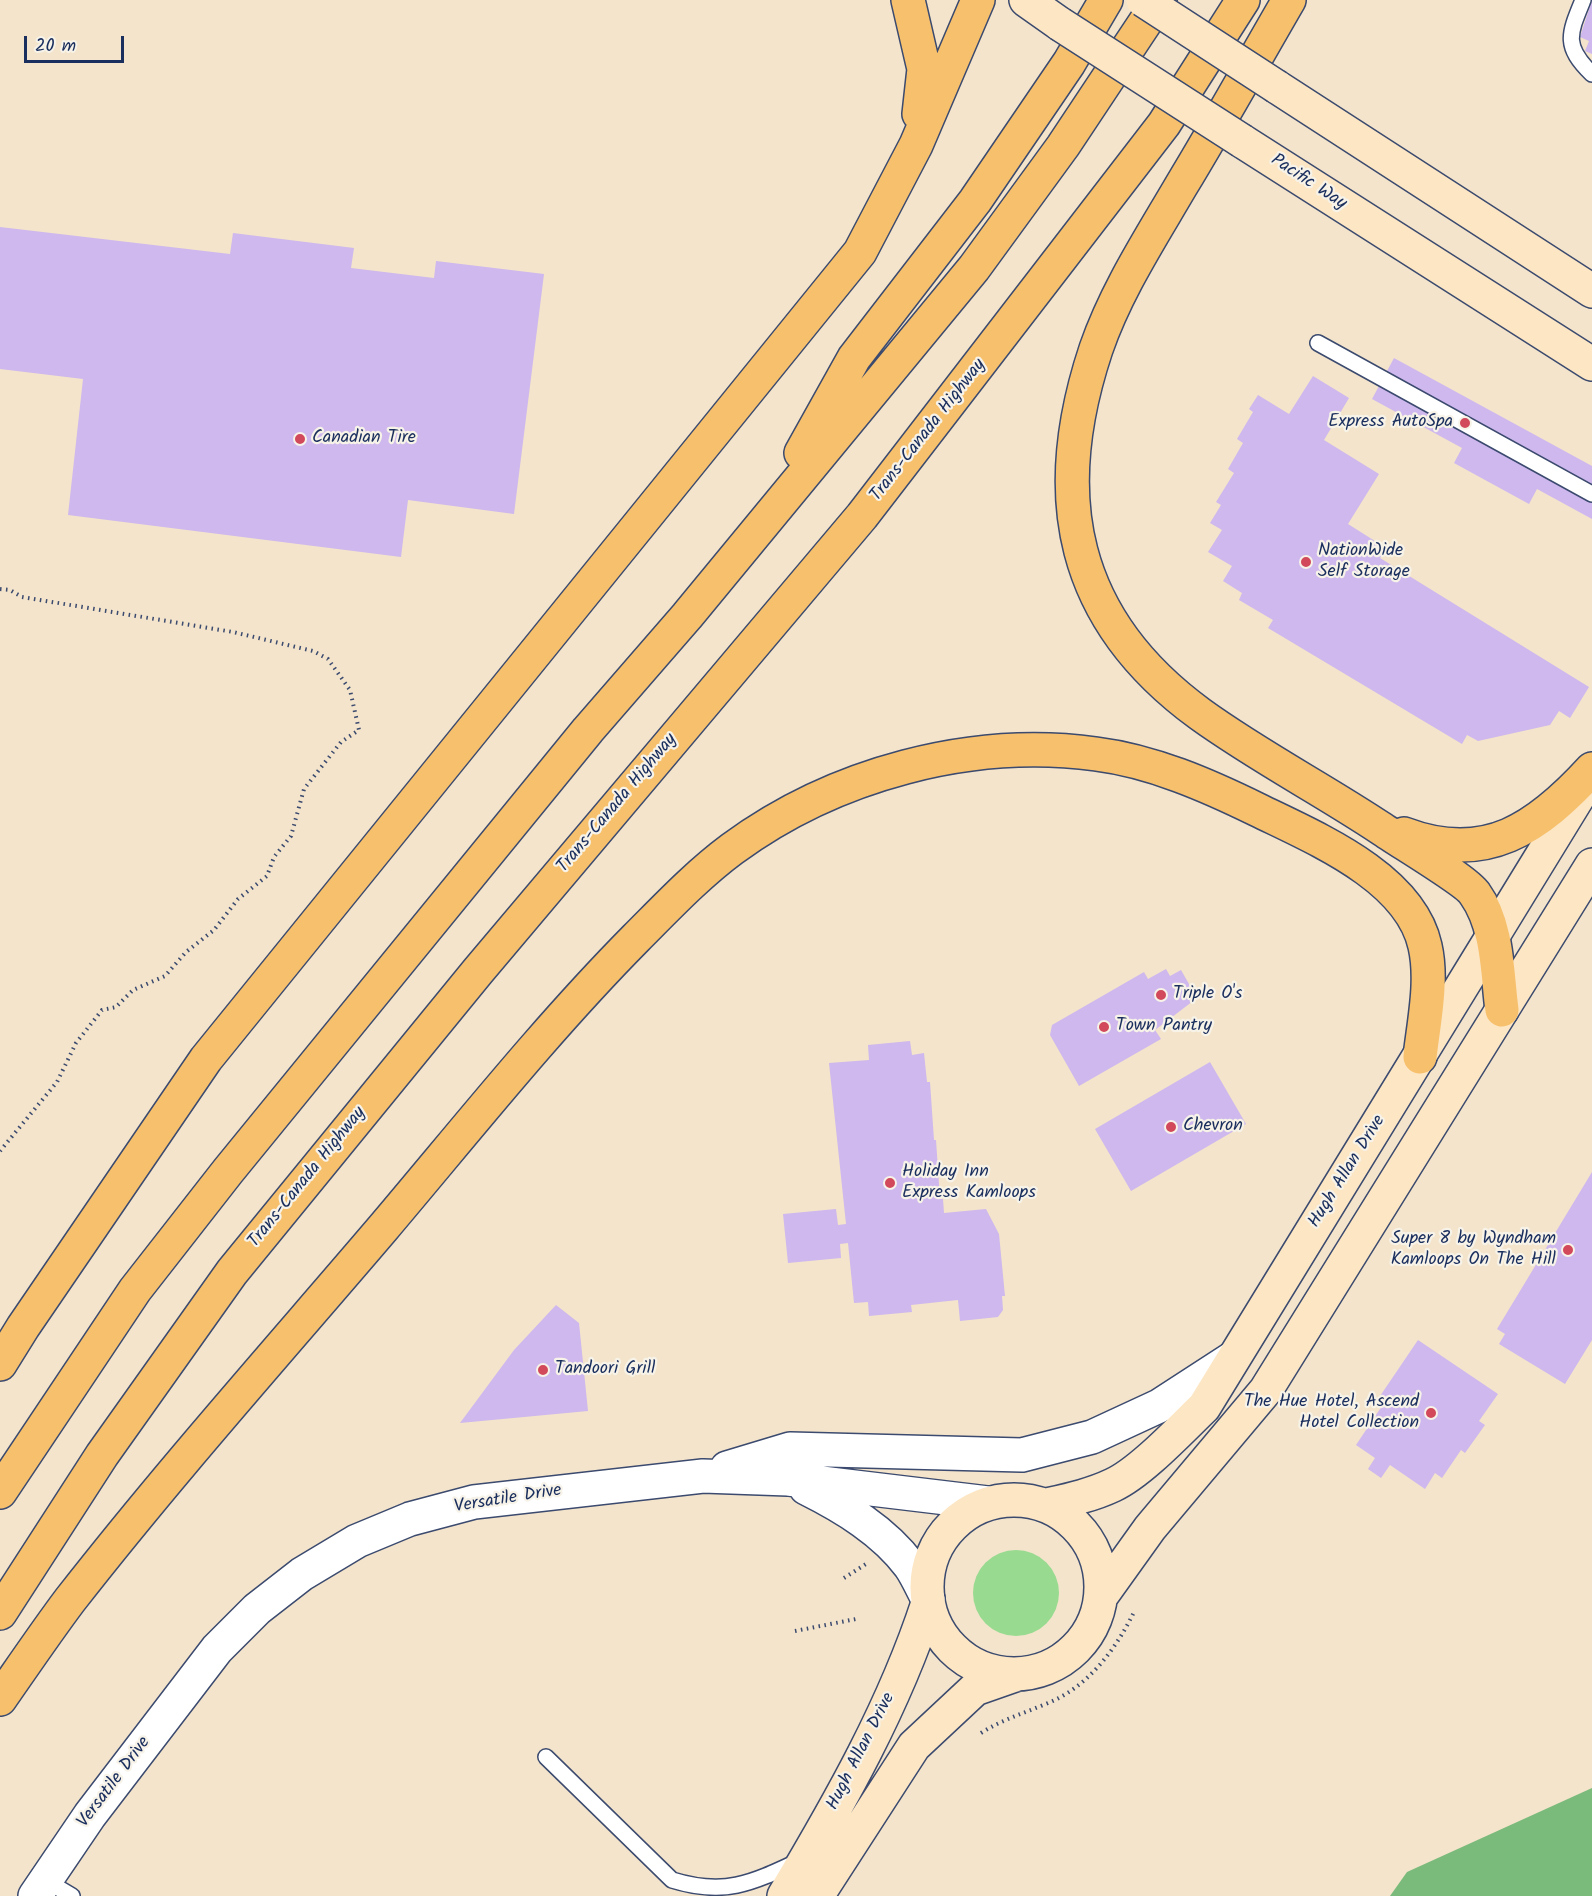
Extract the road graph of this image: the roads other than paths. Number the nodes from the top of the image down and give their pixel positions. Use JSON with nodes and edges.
{"nodes":[{"id":1,"x":908,"y":0,"type":"edge"},
{"id":2,"x":978,"y":0,"type":"edge"},
{"id":3,"x":1026,"y":0,"type":"edge"},
{"id":4,"x":1106,"y":0,"type":"edge"},
{"id":5,"x":1143,"y":0,"type":"edge"},
{"id":6,"x":1160,"y":0,"type":"edge"},
{"id":7,"x":1242,"y":0,"type":"edge"},
{"id":8,"x":1289,"y":0,"type":"edge"},
{"id":9,"x":1583,"y":0,"type":"edge"},
{"id":10,"x":1592,"y":74,"type":"edge"},
{"id":11,"x":916,"y":145,"type":"junction"},
{"id":12,"x":1592,"y":291,"type":"edge"},
{"id":13,"x":1318,"y":343,"type":"dead end"},
{"id":14,"x":1592,"y":364,"type":"edge"},
{"id":15,"x":1592,"y":494,"type":"edge"},
{"id":16,"x":759,"y":528,"type":"junction"},
{"id":17,"x":1592,"y":769,"type":"edge"},
{"id":18,"x":1592,"y":775,"type":"edge"},
{"id":19,"x":1369,"y":821,"type":"junction"},
{"id":20,"x":1592,"y":865,"type":"edge"},
{"id":21,"x":1493,"y":935,"type":"junction"},
{"id":22,"x":1502,"y":1010,"type":"junction"},
{"id":23,"x":1420,"y":1057,"type":"junction"},
{"id":24,"x":1233,"y":1358,"type":"junction"},
{"id":25,"x":0,"y":1364,"type":"edge"},
{"id":26,"x":703,"y":1476,"type":"junction"},
{"id":27,"x":788,"y":1479,"type":"junction"},
{"id":28,"x":0,"y":1492,"type":"edge"},
{"id":29,"x":988,"y":1503,"type":"junction"},
{"id":30,"x":1047,"y":1505,"type":"junction"},
{"id":31,"x":1102,"y":1595,"type":"junction"},
{"id":32,"x":928,"y":1601,"type":"junction"},
{"id":33,"x":0,"y":1613,"type":"edge"},
{"id":34,"x":1015,"y":1675,"type":"junction"},
{"id":35,"x":0,"y":1699,"type":"edge"},
{"id":36,"x":546,"y":1757,"type":"dead end"},
{"id":37,"x":807,"y":1857,"type":"junction"},
{"id":38,"x":50,"y":1891,"type":"edge"},
{"id":39,"x":784,"y":1896,"type":"edge"},
{"id":40,"x":817,"y":1896,"type":"edge"}],
"edges":[{"from":1,"to":11,"type":"highway"},
{"from":2,"to":11,"type":"highway"},
{"from":3,"to":14,"type":"main road","name":"Pacific Way","bridge":true},
{"from":4,"to":16,"type":"highway"},
{"from":5,"to":12,"type":"main road","bridge":true},
{"from":6,"to":16,"type":"highway"},
{"from":7,"to":33,"type":"highway","name":"Trans-Canada Highway"},
{"from":8,"to":19,"type":"highway"},
{"from":9,"to":10,"type":"lane"},
{"from":11,"to":25,"type":"highway"},
{"from":13,"to":15,"type":"lane"},
{"from":16,"to":28,"type":"highway"},
{"from":17,"to":19,"type":"highway"},
{"from":18,"to":21,"type":"main road","name":"Hugh Allan Drive"},
{"from":19,"to":21,"type":"highway"},
{"from":20,"to":22,"type":"main road"},
{"from":21,"to":22,"type":"highway"},
{"from":21,"to":23,"type":"main road","name":"Hugh Allan Drive"},
{"from":22,"to":31,"type":"main road"},
{"from":23,"to":24,"type":"main road","name":"Hugh Allan Drive"},
{"from":23,"to":35,"type":"highway"},
{"from":24,"to":26,"type":"street"},
{"from":24,"to":30,"type":"main road","name":"Hugh Allan Drive"},
{"from":26,"to":27,"type":"street","name":"Versatile Drive"},
{"from":26,"to":38,"type":"street","name":"Versatile Drive"},
{"from":27,"to":29,"type":"street","name":"Versatile Drive"},
{"from":27,"to":32,"type":"street","name":"Versatile Drive"},
{"from":29,"to":30,"type":"main road"},
{"from":29,"to":32,"type":"main road"},
{"from":30,"to":31,"type":"main road"},
{"from":31,"to":34,"type":"main road"},
{"from":32,"to":34,"type":"main road"},
{"from":32,"to":37,"type":"main road","name":"Hugh Allan Drive"},
{"from":34,"to":40,"type":"main road","name":"Hugh Allan Drive"},
{"from":36,"to":37,"type":"lane"},
{"from":37,"to":39,"type":"main road","name":"Hugh Allan Drive"}]}
